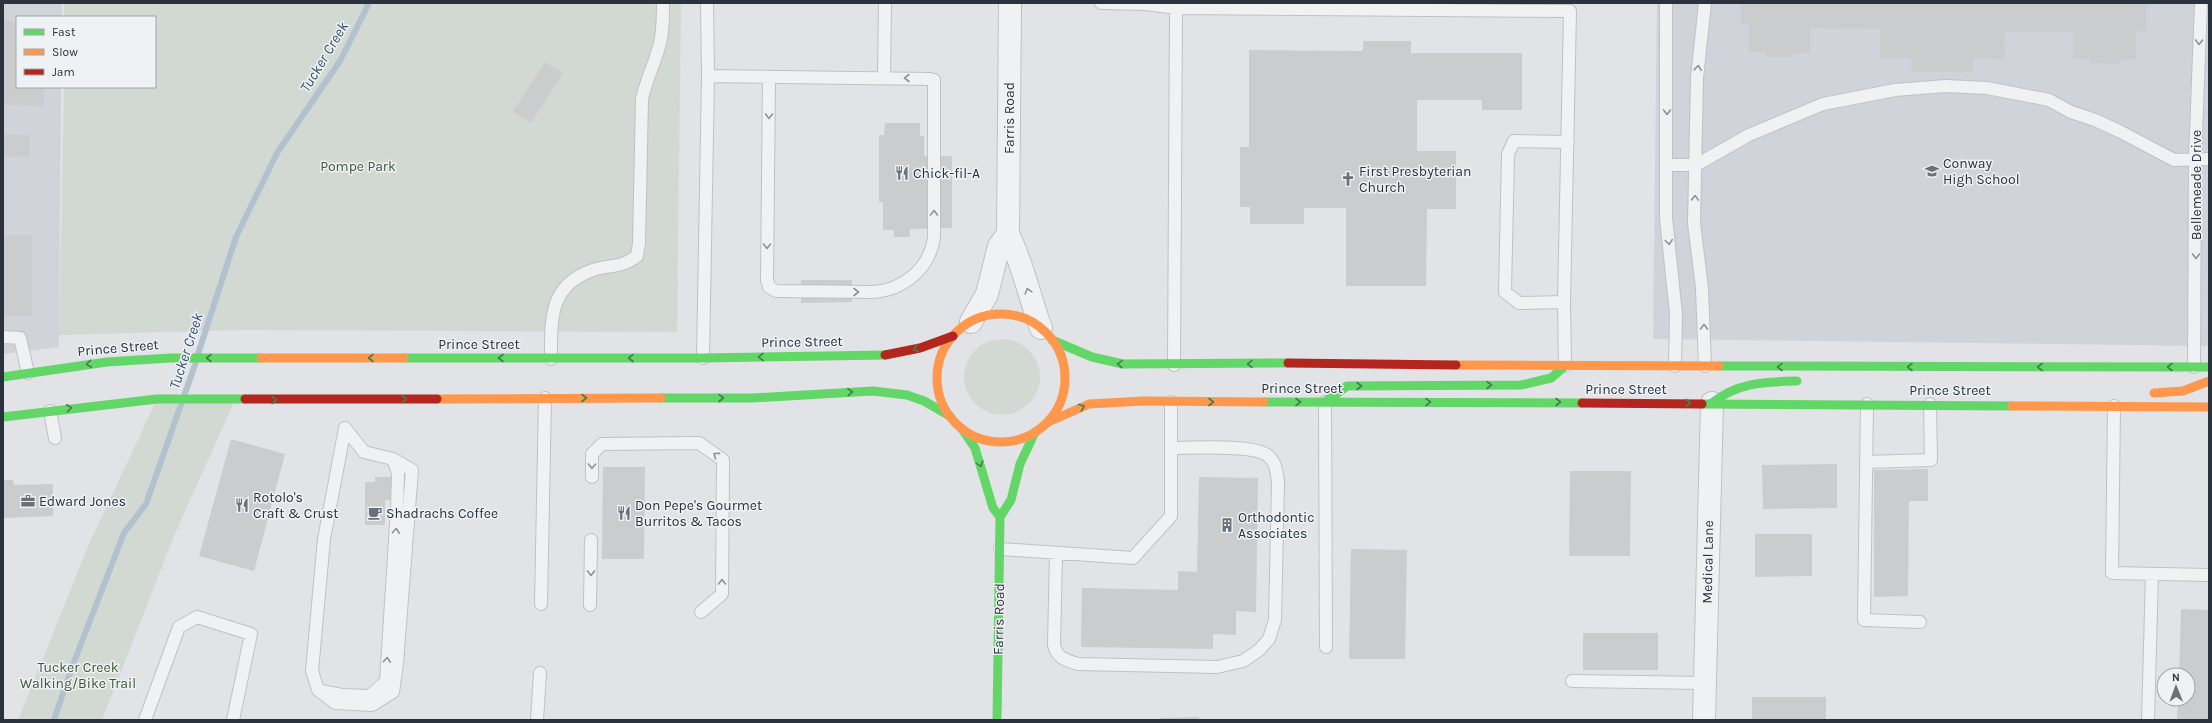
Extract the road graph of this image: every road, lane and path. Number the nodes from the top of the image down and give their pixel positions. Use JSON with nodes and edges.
{"nodes":[{"id":1,"x":663,"y":3,"type":"edge"},
{"id":2,"x":707,"y":3,"type":"edge"},
{"id":3,"x":885,"y":3,"type":"edge"},
{"id":4,"x":1010,"y":3,"type":"edge"},
{"id":5,"x":1101,"y":3,"type":"edge"},
{"id":6,"x":1666,"y":3,"type":"edge"},
{"id":7,"x":1704,"y":3,"type":"edge"},
{"id":8,"x":2200,"y":3,"type":"edge"},
{"id":9,"x":1176,"y":8,"type":"junction"},
{"id":10,"x":708,"y":76,"type":"junction"},
{"id":11,"x":769,"y":77,"type":"junction"},
{"id":12,"x":884,"y":78,"type":"junction"},
{"id":13,"x":1568,"y":142,"type":"junction"},
{"id":14,"x":2195,"y":159,"type":"junction"},
{"id":15,"x":2209,"y":159,"type":"edge"},
{"id":16,"x":1667,"y":165,"type":"junction"},
{"id":17,"x":1696,"y":165,"type":"junction"},
{"id":18,"x":1008,"y":234,"type":"junction"},
{"id":19,"x":1564,"y":302,"type":"junction"},
{"id":20,"x":971,"y":322,"type":"junction"},
{"id":21,"x":1046,"y":334,"type":"junction"},
{"id":22,"x":953,"y":336,"type":"junction"},
{"id":23,"x":3,"y":338,"type":"edge"},
{"id":24,"x":703,"y":358,"type":"junction"},
{"id":25,"x":551,"y":359,"type":"junction"},
{"id":26,"x":1174,"y":365,"type":"junction"},
{"id":27,"x":1565,"y":366,"type":"junction"},
{"id":28,"x":1675,"y":366,"type":"junction"},
{"id":29,"x":1705,"y":366,"type":"junction"},
{"id":30,"x":1877,"y":367,"type":"junction"},
{"id":31,"x":2194,"y":367,"type":"junction"},
{"id":32,"x":2209,"y":367,"type":"edge"},
{"id":33,"x":28,"y":373,"type":"junction"},
{"id":34,"x":3,"y":376,"type":"edge"},
{"id":35,"x":1857,"y":376,"type":"dead end"},
{"id":36,"x":1808,"y":381,"type":"dead end"},
{"id":37,"x":2209,"y":381,"type":"edge"},
{"id":38,"x":2144,"y":393,"type":"dead end"},
{"id":39,"x":1986,"y":396,"type":"dead end"},
{"id":40,"x":545,"y":398,"type":"junction"},
{"id":41,"x":1171,"y":402,"type":"junction"},
{"id":42,"x":1325,"y":402,"type":"junction"},
{"id":43,"x":1712,"y":403,"type":"junction"},
{"id":44,"x":1867,"y":404,"type":"junction"},
{"id":45,"x":1930,"y":404,"type":"junction"},
{"id":46,"x":1968,"y":404,"type":"junction"},
{"id":47,"x":2114,"y":406,"type":"junction"},
{"id":48,"x":2209,"y":407,"type":"edge"},
{"id":49,"x":50,"y":411,"type":"junction"},
{"id":50,"x":3,"y":416,"type":"edge"},
{"id":51,"x":950,"y":416,"type":"junction"},
{"id":52,"x":1046,"y":423,"type":"junction"},
{"id":53,"x":962,"y":429,"type":"junction"},
{"id":54,"x":1035,"y":432,"type":"junction"},
{"id":55,"x":56,"y":438,"type":"dead end"},
{"id":56,"x":1171,"y":448,"type":"junction"},
{"id":57,"x":1866,"y":462,"type":"junction"},
{"id":58,"x":592,"y":477,"type":"dead end"},
{"id":59,"x":1000,"y":517,"type":"junction"},
{"id":60,"x":591,"y":540,"type":"dead end"},
{"id":61,"x":1000,"y":549,"type":"junction"},
{"id":62,"x":1056,"y":553,"type":"junction"},
{"id":63,"x":2152,"y":574,"type":"junction"},
{"id":64,"x":2209,"y":575,"type":"edge"},
{"id":65,"x":541,"y":604,"type":"dead end"},
{"id":66,"x":590,"y":605,"type":"dead end"},
{"id":67,"x":701,"y":612,"type":"dead end"},
{"id":68,"x":1920,"y":622,"type":"dead end"},
{"id":69,"x":1326,"y":647,"type":"dead end"},
{"id":70,"x":540,"y":673,"type":"dead end"},
{"id":71,"x":1572,"y":681,"type":"dead end"},
{"id":72,"x":1705,"y":683,"type":"junction"},
{"id":73,"x":318,"y":690,"type":"joint"},
{"id":74,"x":145,"y":720,"type":"edge"},
{"id":75,"x":232,"y":720,"type":"edge"},
{"id":76,"x":537,"y":720,"type":"edge"},
{"id":77,"x":997,"y":720,"type":"edge"},
{"id":78,"x":1704,"y":720,"type":"edge"},
{"id":79,"x":2148,"y":720,"type":"edge"}],
"edges":[{"from":1,"to":25,"type":"lane"},
{"from":2,"to":10,"type":"lane"},
{"from":3,"to":12,"type":"lane"},
{"from":4,"to":18,"type":"street","name":"Farris Road"},
{"from":5,"to":9,"type":"lane"},
{"from":6,"to":16,"type":"lane","one_way":true},
{"from":17,"to":7,"type":"lane","one_way":true},
{"from":8,"to":14,"type":"lane","name":"Bellemeade Drive","one_way":true},
{"from":9,"to":13,"type":"lane"},
{"from":9,"to":26,"type":"lane"},
{"from":10,"to":11,"type":"lane"},
{"from":10,"to":24,"type":"lane"},
{"from":11,"to":12,"type":"lane"},
{"from":11,"to":12,"type":"lane","one_way":true},
{"from":13,"to":19,"type":"lane"},
{"from":13,"to":19,"type":"lane"},
{"from":14,"to":15,"type":"lane"},
{"from":14,"to":17,"type":"lane"},
{"from":14,"to":31,"type":"lane","name":"Bellemeade Drive","one_way":true},
{"from":16,"to":17,"type":"lane"},
{"from":16,"to":28,"type":"lane","one_way":true},
{"from":29,"to":17,"type":"lane","one_way":true},
{"from":18,"to":20,"type":"street"},
{"from":21,"to":18,"type":"street","name":"Farris Road","one_way":true},
{"from":19,"to":27,"type":"lane"},
{"from":20,"to":21,"type":"main road"},
{"from":20,"to":22,"type":"main road"},
{"from":26,"to":21,"type":"main road","name":"Prince Street","one_way":true},
{"from":21,"to":52,"type":"main road"},
{"from":22,"to":24,"type":"main road","name":"Prince Street","one_way":true},
{"from":22,"to":51,"type":"main road"},
{"from":23,"to":33,"type":"lane"},
{"from":24,"to":25,"type":"main road","name":"Prince Street","one_way":true},
{"from":25,"to":33,"type":"main road","name":"Prince Street","one_way":true},
{"from":27,"to":26,"type":"main road","name":"Prince Street","one_way":true},
{"from":27,"to":28,"type":"main road","name":"Prince Street"},
{"from":42,"to":27,"type":"main road","one_way":true},
{"from":28,"to":29,"type":"main road","name":"Prince Street"},
{"from":30,"to":29,"type":"main road","name":"Prince Street","one_way":true},
{"from":31,"to":30,"type":"main road","name":"Prince Street","one_way":true},
{"from":30,"to":35,"type":"main road"},
{"from":31,"to":32,"type":"main road","name":"Prince Street"},
{"from":33,"to":34,"type":"main road","name":"Prince Street"},
{"from":36,"to":43,"type":"main road"},
{"from":37,"to":38,"type":"main road"},
{"from":39,"to":46,"type":"main road"},
{"from":49,"to":40,"type":"main road","one_way":true},
{"from":40,"to":51,"type":"main road","one_way":true},
{"from":40,"to":65,"type":"lane"},
{"from":41,"to":42,"type":"main road","name":"Prince Street","one_way":true},
{"from":52,"to":41,"type":"main road","name":"Prince Street","one_way":true},
{"from":41,"to":56,"type":"lane"},
{"from":42,"to":43,"type":"main road","name":"Prince Street","one_way":true},
{"from":42,"to":69,"type":"lane"},
{"from":43,"to":44,"type":"main road","name":"Prince Street"},
{"from":43,"to":72,"type":"street","name":"Medical Lane"},
{"from":44,"to":45,"type":"main road","name":"Prince Street"},
{"from":44,"to":57,"type":"lane"},
{"from":45,"to":46,"type":"main road","name":"Prince Street"},
{"from":45,"to":57,"type":"lane"},
{"from":46,"to":47,"type":"main road","name":"Prince Street"},
{"from":47,"to":48,"type":"main road","name":"Prince Street"},
{"from":47,"to":63,"type":"lane"},
{"from":49,"to":50,"type":"main road"},
{"from":49,"to":55,"type":"lane"},
{"from":51,"to":53,"type":"main road"},
{"from":52,"to":54,"type":"main road"},
{"from":53,"to":54,"type":"main road"},
{"from":53,"to":59,"type":"main road","name":"Farris Road","one_way":true},
{"from":54,"to":59,"type":"main road"},
{"from":56,"to":62,"type":"lane"},
{"from":56,"to":62,"type":"lane"},
{"from":57,"to":68,"type":"lane"},
{"from":67,"to":58,"type":"lane","one_way":true},
{"from":59,"to":61,"type":"main road","name":"Farris Road"},
{"from":60,"to":66,"type":"lane","one_way":true},
{"from":61,"to":62,"type":"lane"},
{"from":61,"to":77,"type":"main road","name":"Farris Road"},
{"from":63,"to":64,"type":"lane"},
{"from":63,"to":79,"type":"lane"},
{"from":70,"to":76,"type":"lane"},
{"from":71,"to":72,"type":"lane"},
{"from":72,"to":78,"type":"street","name":"Medical Lane"},
{"from":73,"to":73,"type":"lane","one_way":true},
{"from":74,"to":75,"type":"lane"}]}
